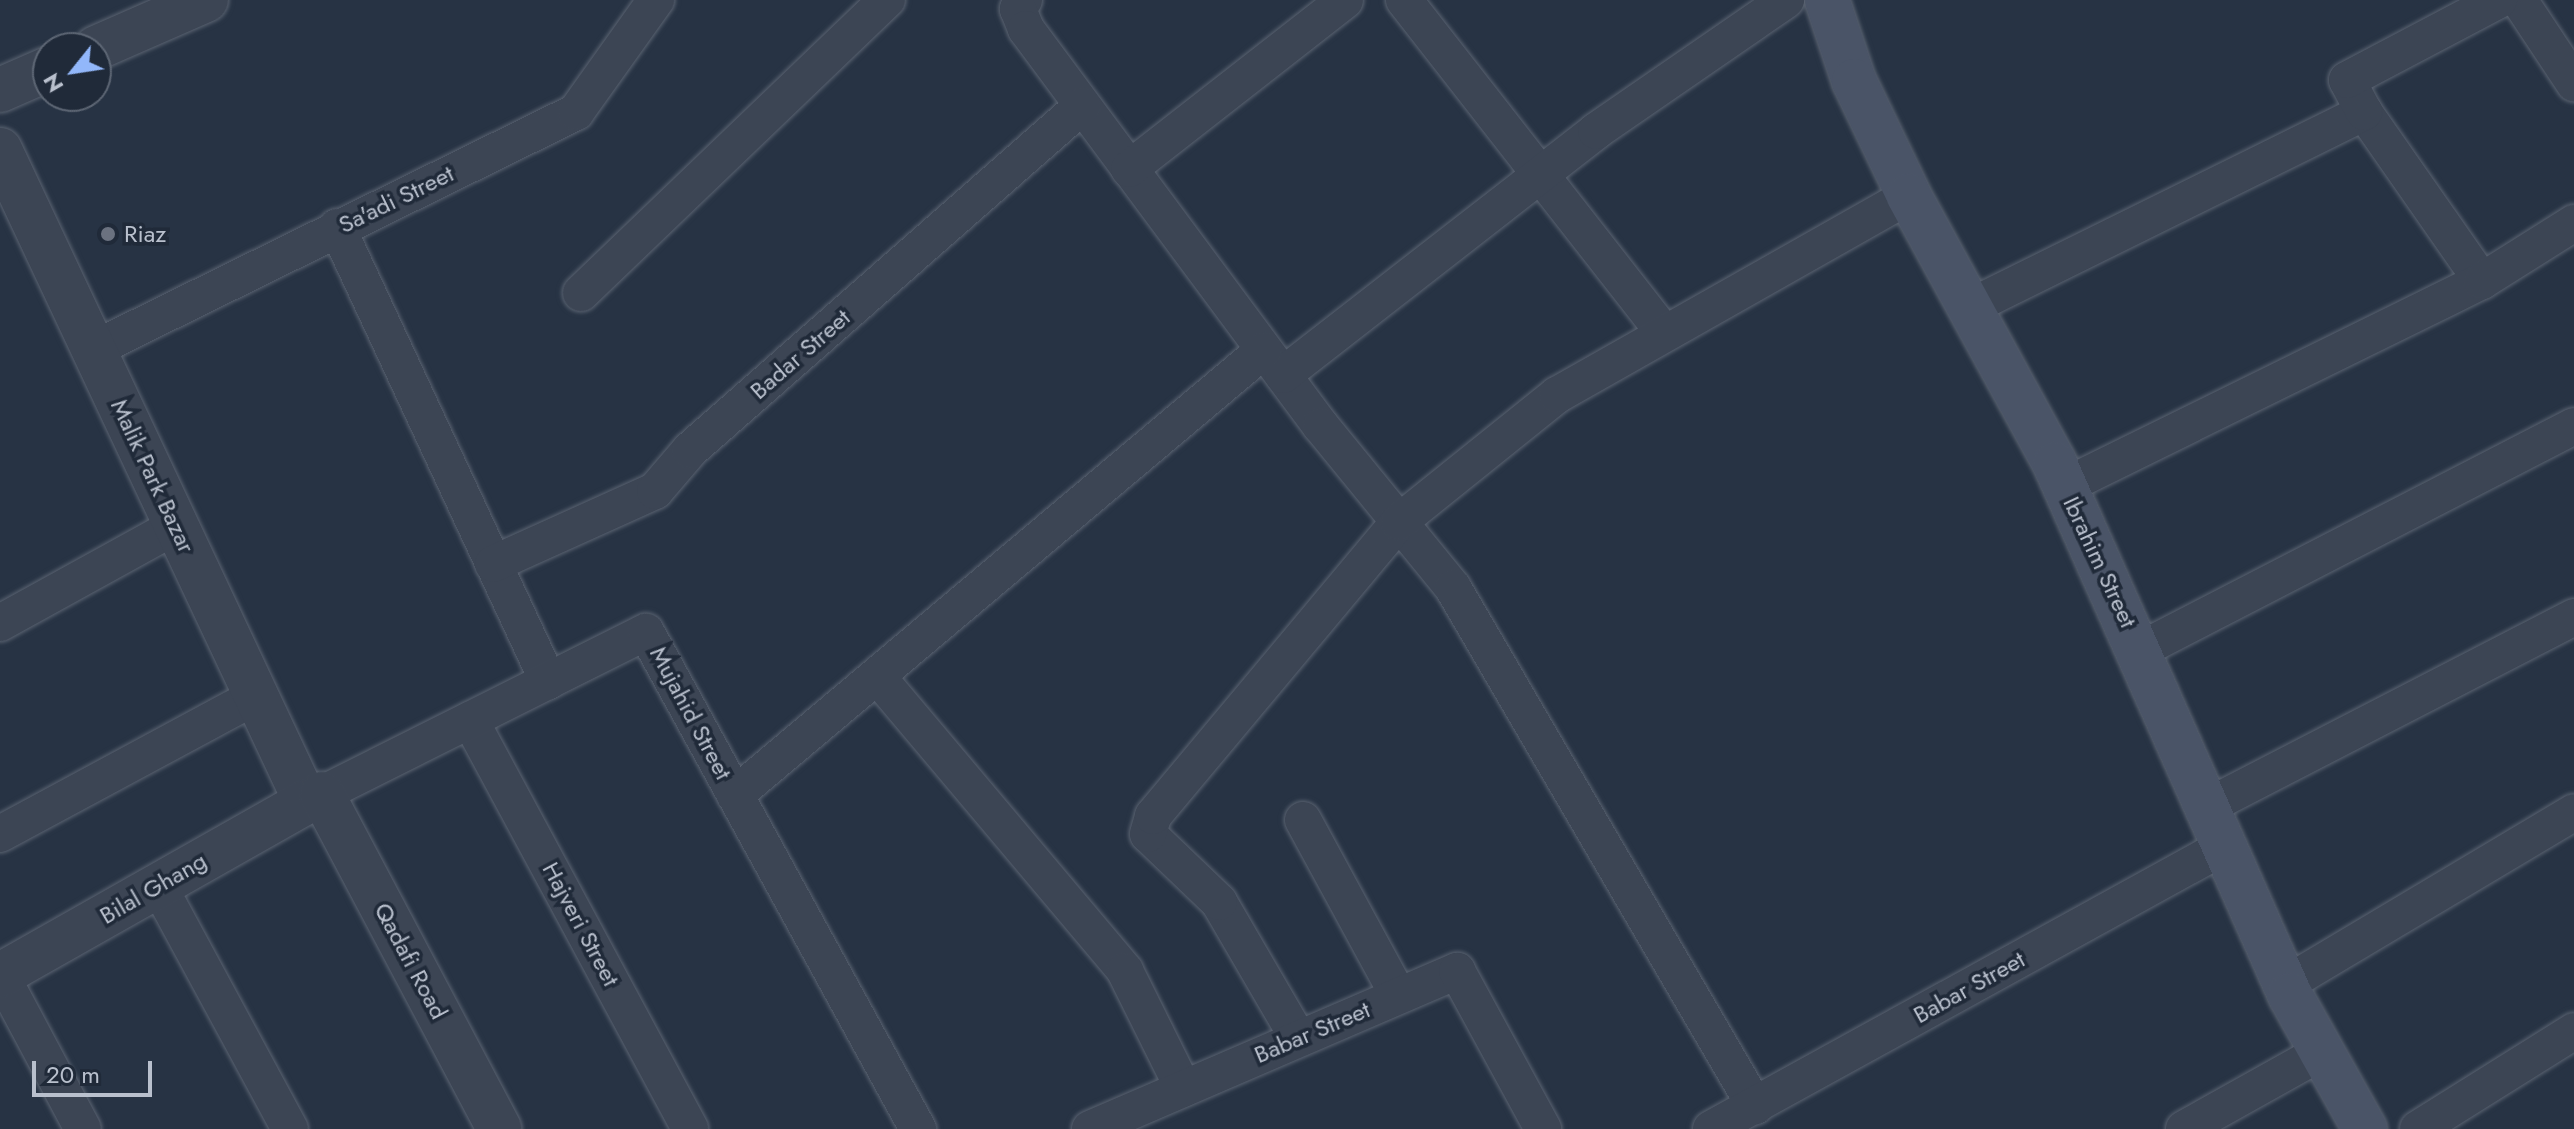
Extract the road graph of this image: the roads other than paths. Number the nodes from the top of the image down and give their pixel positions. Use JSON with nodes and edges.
{"nodes":[{"id":1,"x":206,"y":0,"type":"edge"},
{"id":2,"x":656,"y":0,"type":"edge"},
{"id":3,"x":887,"y":0,"type":"edge"},
{"id":4,"x":1024,"y":0,"type":"edge"},
{"id":5,"x":1345,"y":0,"type":"edge"},
{"id":6,"x":1404,"y":0,"type":"edge"},
{"id":7,"x":1786,"y":0,"type":"edge"},
{"id":8,"x":1827,"y":0,"type":"edge"},
{"id":9,"x":2499,"y":0,"type":"edge"},
{"id":10,"x":2519,"y":0,"type":"edge"},
{"id":11,"x":112,"y":41,"type":"edge"},
{"id":12,"x":32,"y":76,"type":"edge"},
{"id":13,"x":2574,"y":83,"type":"edge"},
{"id":14,"x":0,"y":90,"type":"edge"},
{"id":15,"x":1082,"y":106,"type":"junction"},
{"id":16,"x":2364,"y":112,"type":"junction"},
{"id":17,"x":0,"y":150,"type":"edge"},
{"id":18,"x":1129,"y":169,"type":"junction"},
{"id":19,"x":1539,"y":175,"type":"junction"},
{"id":20,"x":1909,"y":196,"type":"junction"},
{"id":21,"x":2574,"y":223,"type":"edge"},
{"id":22,"x":337,"y":227,"type":"junction"},
{"id":23,"x":2482,"y":281,"type":"junction"},
{"id":24,"x":581,"y":293,"type":"dead end"},
{"id":25,"x":1970,"y":307,"type":"junction"},
{"id":26,"x":1664,"y":333,"type":"junction"},
{"id":27,"x":94,"y":349,"type":"junction"},
{"id":28,"x":1273,"y":362,"type":"junction"},
{"id":29,"x":2574,"y":426,"type":"edge"},
{"id":30,"x":2065,"y":486,"type":"junction"},
{"id":31,"x":1399,"y":522,"type":"junction"},
{"id":32,"x":176,"y":526,"type":"junction"},
{"id":33,"x":493,"y":564,"type":"junction"},
{"id":34,"x":2574,"y":617,"type":"edge"},
{"id":35,"x":0,"y":623,"type":"edge"},
{"id":36,"x":2140,"y":650,"type":"junction"},
{"id":37,"x":877,"y":676,"type":"junction"},
{"id":38,"x":548,"y":681,"type":"junction"},
{"id":39,"x":256,"y":696,"type":"junction"},
{"id":40,"x":470,"y":720,"type":"junction"},
{"id":41,"x":735,"y":795,"type":"junction"},
{"id":42,"x":314,"y":798,"type":"junction"},
{"id":43,"x":2210,"y":805,"type":"junction"},
{"id":44,"x":2574,"y":812,"type":"edge"},
{"id":45,"x":1303,"y":820,"type":"dead end"},
{"id":46,"x":0,"y":834,"type":"edge"},
{"id":47,"x":2227,"y":845,"type":"junction"},
{"id":48,"x":158,"y":885,"type":"junction"},
{"id":49,"x":0,"y":975,"type":"edge"},
{"id":50,"x":2286,"y":984,"type":"junction"},
{"id":51,"x":1398,"y":995,"type":"junction"},
{"id":52,"x":2574,"y":1031,"type":"edge"},
{"id":53,"x":1298,"y":1038,"type":"junction"},
{"id":54,"x":2322,"y":1052,"type":"junction"},
{"id":55,"x":1183,"y":1088,"type":"junction"},
{"id":56,"x":1755,"y":1106,"type":"junction"},
{"id":57,"x":83,"y":1129,"type":"edge"},
{"id":58,"x":290,"y":1129,"type":"edge"},
{"id":59,"x":499,"y":1129,"type":"edge"},
{"id":60,"x":690,"y":1129,"type":"edge"},
{"id":61,"x":918,"y":1129,"type":"edge"},
{"id":62,"x":1090,"y":1129,"type":"edge"},
{"id":63,"x":1543,"y":1129,"type":"edge"},
{"id":64,"x":1711,"y":1129,"type":"edge"},
{"id":65,"x":2184,"y":1129,"type":"edge"},
{"id":66,"x":2365,"y":1129,"type":"edge"},
{"id":67,"x":2418,"y":1129,"type":"edge"}],
"edges":[{"from":1,"to":11,"type":"street"},
{"from":2,"to":22,"type":"street","name":"Sa'adi Street"},
{"from":3,"to":24,"type":"street"},
{"from":4,"to":15,"type":"street"},
{"from":5,"to":18,"type":"street"},
{"from":6,"to":19,"type":"street"},
{"from":7,"to":19,"type":"street"},
{"from":8,"to":20,"type":"main road","name":"Ibrahim Street"},
{"from":9,"to":16,"type":"street"},
{"from":10,"to":13,"type":"street"},
{"from":12,"to":14,"type":"street"},
{"from":15,"to":18,"type":"street"},
{"from":15,"to":33,"type":"street","name":"Badar Street"},
{"from":16,"to":23,"type":"street"},
{"from":16,"to":25,"type":"street"},
{"from":17,"to":27,"type":"street","name":"Malik Park Bazar"},
{"from":18,"to":28,"type":"street"},
{"from":19,"to":26,"type":"street"},
{"from":19,"to":28,"type":"street"},
{"from":20,"to":25,"type":"main road","name":"Ibrahim Street"},
{"from":20,"to":26,"type":"street"},
{"from":21,"to":23,"type":"street"},
{"from":22,"to":27,"type":"street","name":"Sa'adi Street"},
{"from":22,"to":33,"type":"street"},
{"from":23,"to":30,"type":"street"},
{"from":25,"to":30,"type":"main road","name":"Ibrahim Street"},
{"from":26,"to":31,"type":"street"},
{"from":27,"to":32,"type":"street","name":"Malik Park Bazar"},
{"from":28,"to":31,"type":"street"},
{"from":28,"to":37,"type":"street"},
{"from":29,"to":36,"type":"street"},
{"from":30,"to":36,"type":"main road","name":"Ibrahim Street"},
{"from":31,"to":53,"type":"street"},
{"from":31,"to":56,"type":"street"},
{"from":32,"to":35,"type":"street"},
{"from":32,"to":39,"type":"street","name":"Malik Park Bazar"},
{"from":33,"to":38,"type":"street"},
{"from":34,"to":43,"type":"street"},
{"from":36,"to":43,"type":"main road","name":"Ibrahim Street"},
{"from":37,"to":41,"type":"street"},
{"from":37,"to":55,"type":"street"},
{"from":38,"to":40,"type":"street","name":"Mujahid Street"},
{"from":38,"to":41,"type":"street","name":"Mujahid Street"},
{"from":39,"to":42,"type":"street","name":"Malik Park Bazar"},
{"from":39,"to":46,"type":"street"},
{"from":40,"to":42,"type":"street","name":"Mujahid Street"},
{"from":40,"to":60,"type":"street","name":"Hajveri Street"},
{"from":41,"to":61,"type":"street","name":"Mujahid Street"},
{"from":42,"to":48,"type":"street","name":"Bilal Ghang"},
{"from":42,"to":59,"type":"street","name":"Qadafi Road"},
{"from":43,"to":47,"type":"main road","name":"Ibrahim Street"},
{"from":44,"to":50,"type":"street"},
{"from":45,"to":51,"type":"street"},
{"from":47,"to":50,"type":"main road","name":"Ibrahim Street"},
{"from":47,"to":56,"type":"street","name":"Babar Street"},
{"from":48,"to":49,"type":"street","name":"Bilal Ghang"},
{"from":48,"to":58,"type":"street"},
{"from":49,"to":57,"type":"street"},
{"from":50,"to":54,"type":"main road","name":"Ibrahim Street"},
{"from":51,"to":53,"type":"street","name":"Babar Street"},
{"from":51,"to":63,"type":"street","name":"Babar Street"},
{"from":52,"to":67,"type":"street"},
{"from":53,"to":55,"type":"street","name":"Babar Street"},
{"from":54,"to":65,"type":"street"},
{"from":54,"to":66,"type":"main road","name":"Ibrahim Street"},
{"from":55,"to":62,"type":"street","name":"Babar Street"},
{"from":56,"to":64,"type":"street","name":"Babar Street"}]}
